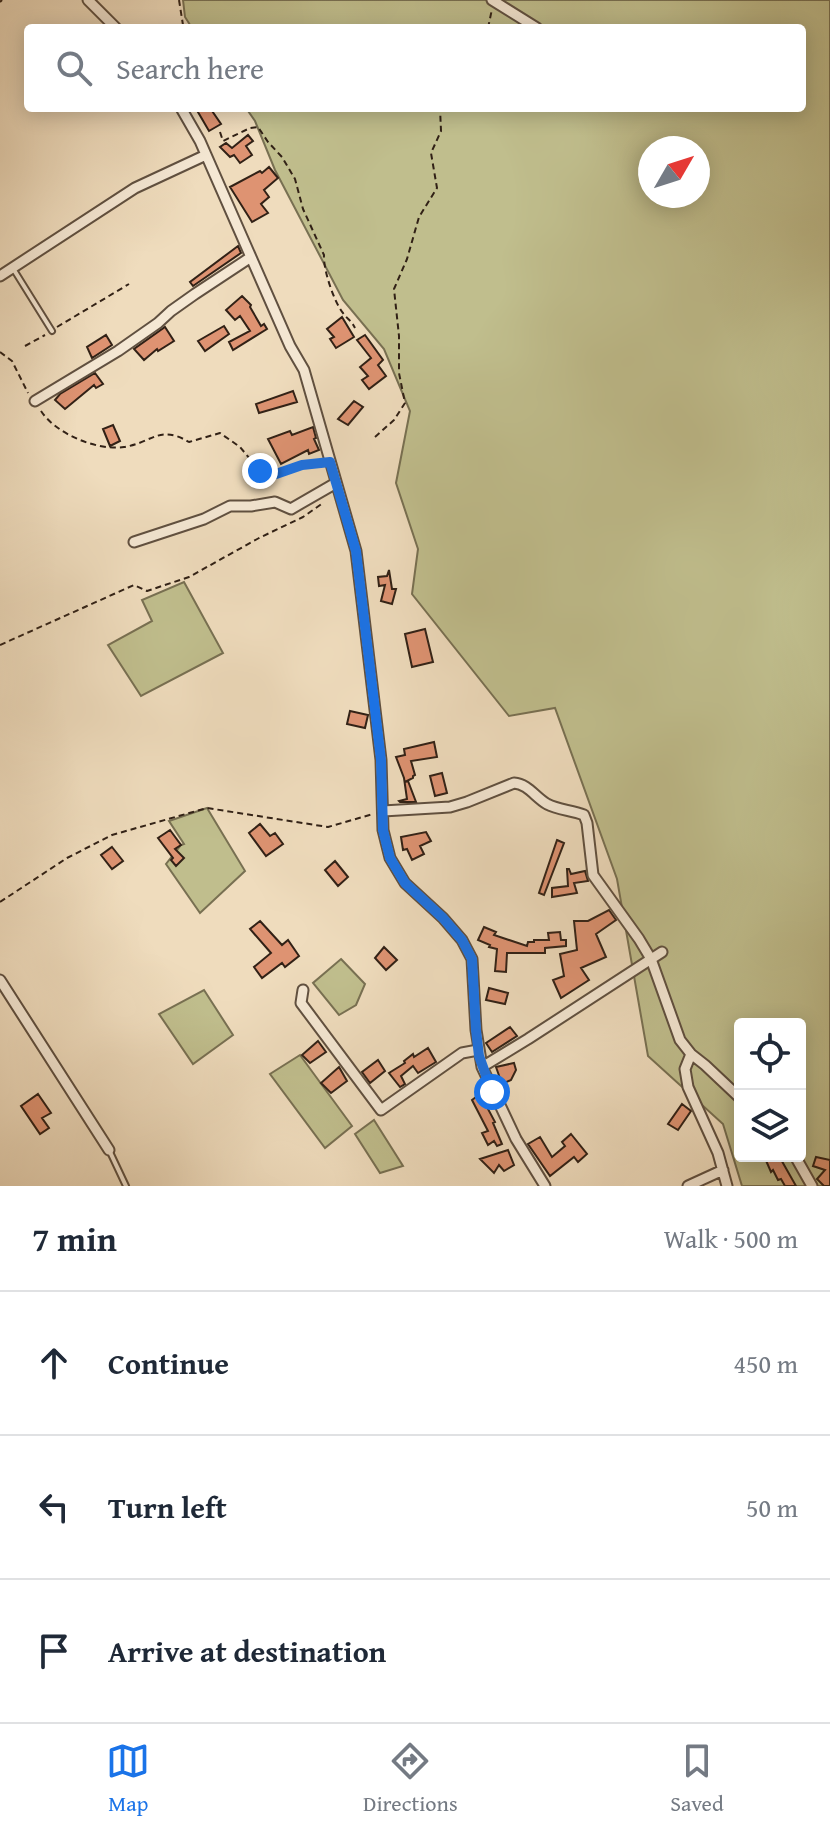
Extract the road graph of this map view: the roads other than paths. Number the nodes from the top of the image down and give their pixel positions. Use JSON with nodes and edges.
{"nodes":[{"id":1,"x":88,"y":0,"type":"edge"},
{"id":2,"x":492,"y":1,"type":"edge"},
{"id":3,"x":112,"y":24,"type":"edge"},
{"id":4,"x":532,"y":24,"type":"edge"},
{"id":5,"x":183,"y":112,"type":"edge"},
{"id":6,"x":206,"y":155,"type":"junction"},
{"id":7,"x":251,"y":257,"type":"junction"},
{"id":8,"x":13,"y":268,"type":"junction"},
{"id":9,"x":0,"y":276,"type":"edge"},
{"id":10,"x":52,"y":331,"type":"road end"},
{"id":11,"x":35,"y":401,"type":"road end"},
{"id":12,"x":337,"y":487,"type":"junction"},
{"id":13,"x":134,"y":542,"type":"dead end"},
{"id":14,"x":383,"y":811,"type":"junction"},
{"id":15,"x":662,"y":952,"type":"dead end"},
{"id":16,"x":651,"y":959,"type":"junction"},
{"id":17,"x":0,"y":980,"type":"edge"},
{"id":18,"x":303,"y":990,"type":"dead end"},
{"id":19,"x":478,"y":1050,"type":"junction"},
{"id":20,"x":691,"y":1054,"type":"junction"},
{"id":21,"x":482,"y":1067,"type":"junction"},
{"id":22,"x":734,"y":1092,"type":"edge"},
{"id":23,"x":109,"y":1150,"type":"joint"},
{"id":24,"x":798,"y":1162,"type":"edge"},
{"id":25,"x":723,"y":1170,"type":"junction"},
{"id":26,"x":126,"y":1186,"type":"edge"},
{"id":27,"x":545,"y":1186,"type":"edge"},
{"id":28,"x":688,"y":1186,"type":"edge"},
{"id":29,"x":727,"y":1186,"type":"edge"},
{"id":30,"x":812,"y":1186,"type":"edge"}],
"edges":[{"from":1,"to":3,"type":"street"},
{"from":2,"to":4,"type":"street"},
{"from":5,"to":6,"type":"street"},
{"from":6,"to":7,"type":"street"},
{"from":6,"to":8,"type":"street"},
{"from":7,"to":11,"type":"street"},
{"from":7,"to":12,"type":"street"},
{"from":8,"to":9,"type":"street"},
{"from":8,"to":10,"type":"lane"},
{"from":12,"to":13,"type":"street"},
{"from":12,"to":14,"type":"street"},
{"from":14,"to":16,"type":"street"},
{"from":14,"to":19,"type":"street"},
{"from":15,"to":16,"type":"street"},
{"from":16,"to":20,"type":"street"},
{"from":16,"to":21,"type":"street"},
{"from":17,"to":23,"type":"street"},
{"from":18,"to":19,"type":"street"},
{"from":19,"to":21,"type":"street"},
{"from":20,"to":22,"type":"street"},
{"from":20,"to":25,"type":"street"},
{"from":21,"to":27,"type":"street"},
{"from":23,"to":26,"type":"lane"},
{"from":24,"to":30,"type":"street"},
{"from":25,"to":28,"type":"street"},
{"from":25,"to":29,"type":"street"}]}
